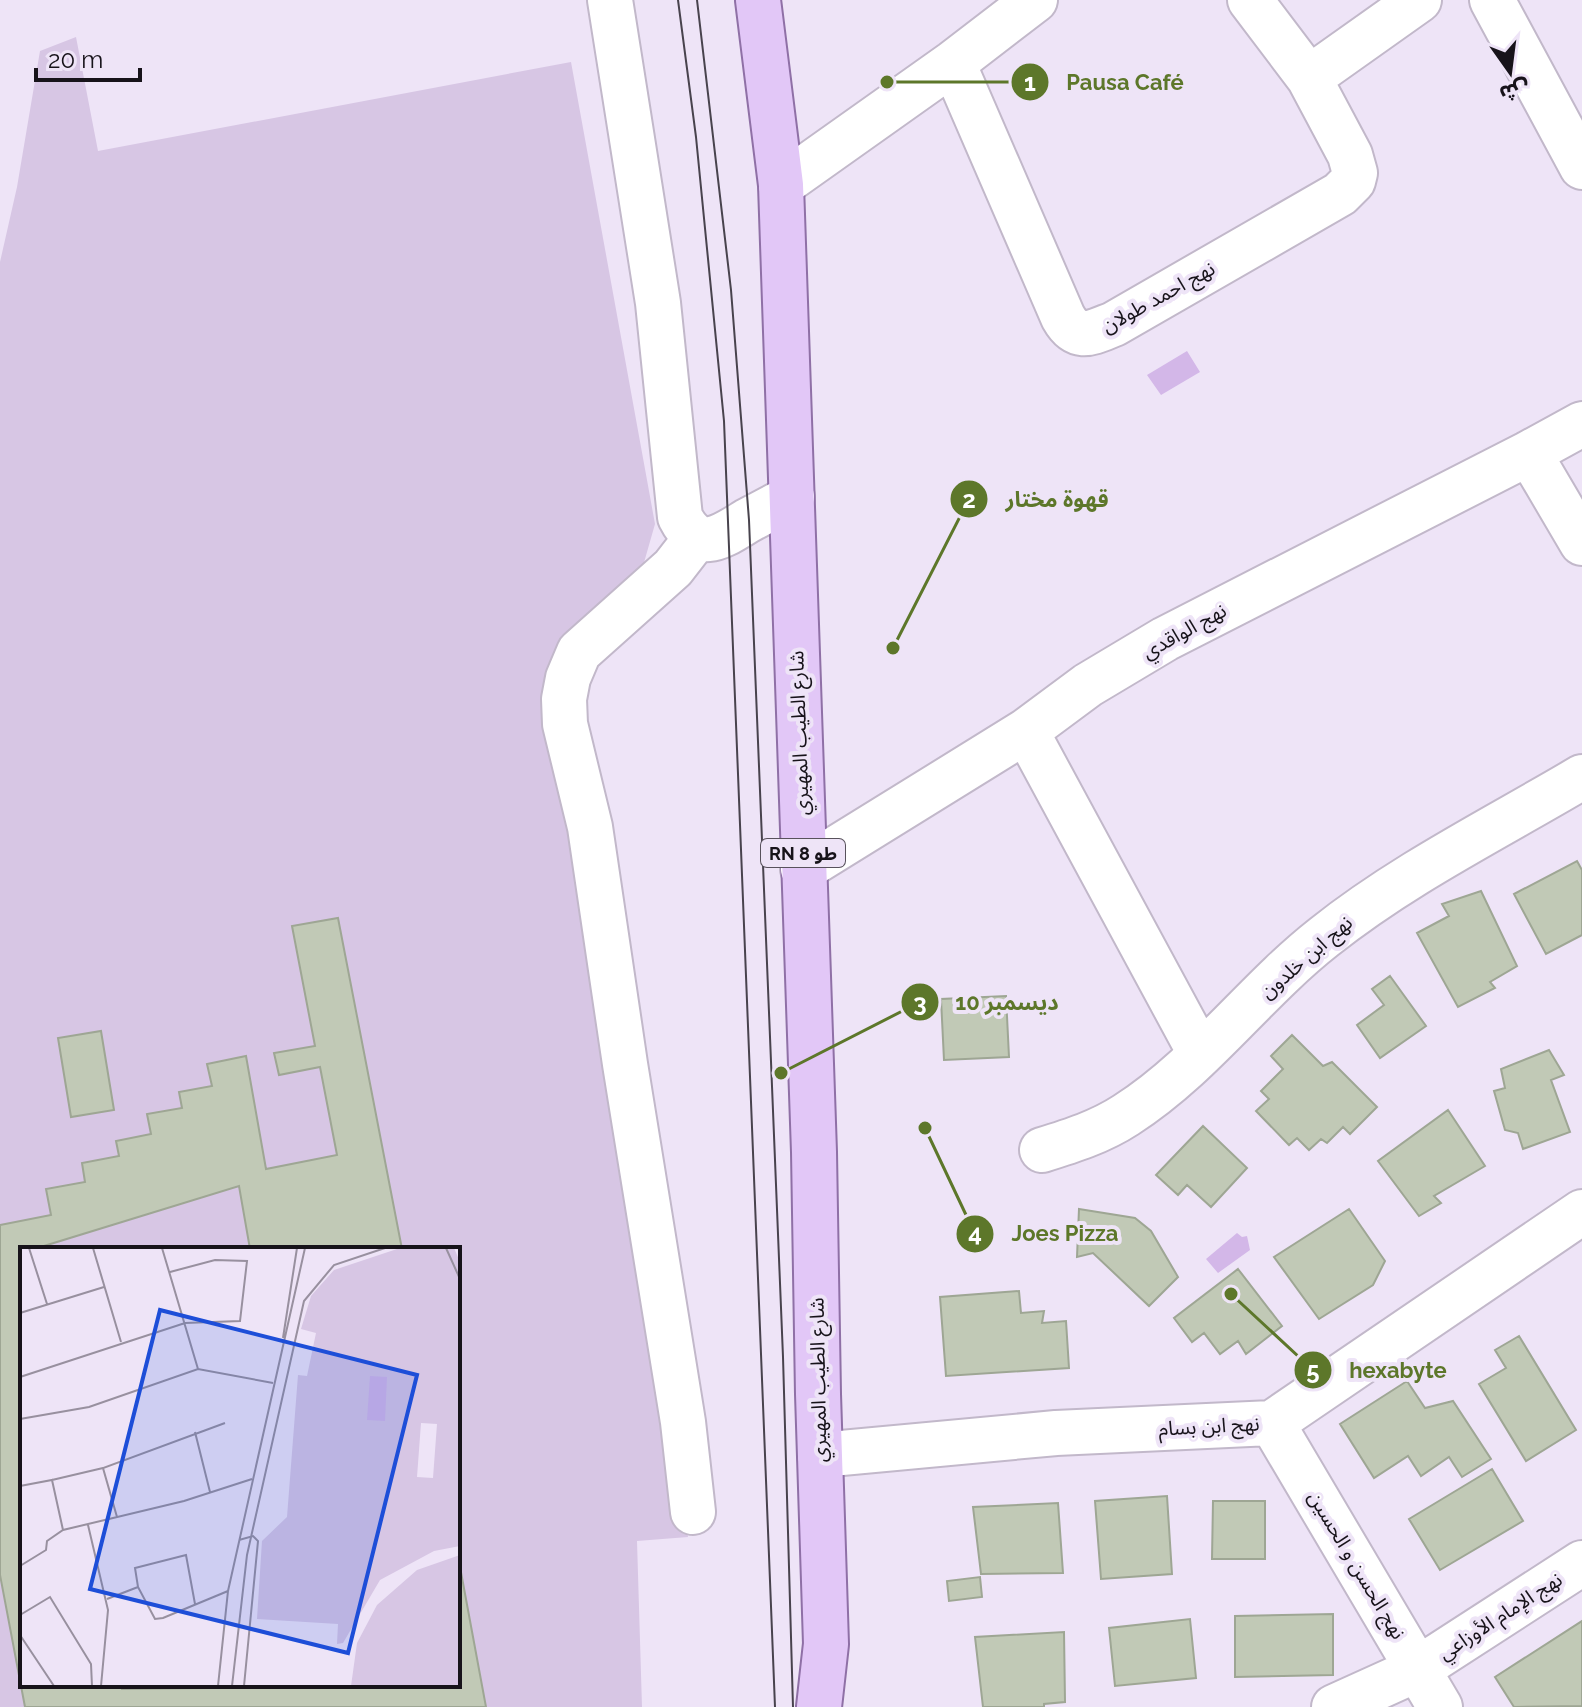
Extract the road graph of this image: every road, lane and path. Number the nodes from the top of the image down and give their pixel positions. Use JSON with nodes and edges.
{"nodes":[{"id":1,"x":610,"y":0,"type":"edge"},
{"id":2,"x":758,"y":0,"type":"edge"},
{"id":3,"x":1035,"y":0,"type":"edge"},
{"id":4,"x":1250,"y":0,"type":"edge"},
{"id":5,"x":1419,"y":0,"type":"edge"},
{"id":6,"x":1492,"y":0,"type":"edge"},
{"id":7,"x":953,"y":63,"type":"junction"},
{"id":8,"x":1309,"y":78,"type":"junction"},
{"id":9,"x":1582,"y":167,"type":"edge"},
{"id":10,"x":781,"y":185,"type":"junction"},
{"id":11,"x":1582,"y":424,"type":"edge"},
{"id":12,"x":1529,"y":453,"type":"junction"},
{"id":13,"x":792,"y":497,"type":"junction"},
{"id":14,"x":697,"y":537,"type":"junction"},
{"id":15,"x":1582,"y":543,"type":"edge"},
{"id":16,"x":1026,"y":731,"type":"junction"},
{"id":17,"x":1582,"y":777,"type":"edge"},
{"id":18,"x":803,"y":869,"type":"junction"},
{"id":19,"x":1200,"y":1053,"type":"junction"},
{"id":20,"x":1042,"y":1150,"type":"dead end"},
{"id":21,"x":1582,"y":1212,"type":"edge"},
{"id":22,"x":1272,"y":1423,"type":"junction"},
{"id":23,"x":820,"y":1455,"type":"junction"},
{"id":24,"x":693,"y":1512,"type":"dead end"},
{"id":25,"x":1582,"y":1563,"type":"edge"},
{"id":26,"x":1418,"y":1669,"type":"junction"},
{"id":27,"x":819,"y":1707,"type":"edge"},
{"id":28,"x":1334,"y":1707,"type":"edge"},
{"id":29,"x":1440,"y":1707,"type":"edge"}],
"edges":[{"from":1,"to":14,"type":"street"},
{"from":2,"to":10,"type":"main road","name":"شارع الطيب المهيري","number":"RN 8 طو"},
{"from":3,"to":7,"type":"street"},
{"from":4,"to":8,"type":"street","name":"نهج احمد طولان"},
{"from":5,"to":8,"type":"street"},
{"from":6,"to":9,"type":"street"},
{"from":7,"to":8,"type":"street","name":"نهج احمد طولان"},
{"from":7,"to":10,"type":"street"},
{"from":10,"to":13,"type":"main road","name":"شارع الطيب المهيري","number":"RN 8 طو"},
{"from":11,"to":12,"type":"street","name":"نهج الواقدي"},
{"from":12,"to":15,"type":"street"},
{"from":12,"to":16,"type":"street","name":"نهج الواقدي"},
{"from":13,"to":14,"type":"street"},
{"from":13,"to":18,"type":"main road","name":"شارع الطيب المهيري","number":"RN 8 طو"},
{"from":14,"to":24,"type":"street"},
{"from":16,"to":18,"type":"street","name":"نهج الواقدي"},
{"from":16,"to":19,"type":"street"},
{"from":17,"to":19,"type":"street","name":"نهج ابن خلدون"},
{"from":18,"to":23,"type":"main road","name":"شارع الطيب المهيري","number":"RN 8 طو"},
{"from":19,"to":20,"type":"street","name":"نهج ابن خلدون"},
{"from":21,"to":22,"type":"street","name":"نهج ابن بسام"},
{"from":22,"to":23,"type":"street","name":"نهج ابن بسام"},
{"from":22,"to":26,"type":"street","name":"نهج الحسن و الحسين"},
{"from":23,"to":27,"type":"main road","name":"شارع الطيب المهيري","number":"RN 8 طو"},
{"from":25,"to":26,"type":"street","name":"نهج الإمام الأوزاعي"},
{"from":26,"to":28,"type":"street","name":"نهج الإمام الأوزاعي"},
{"from":26,"to":29,"type":"street","name":"نهج الحسن و الحسين"}]}
